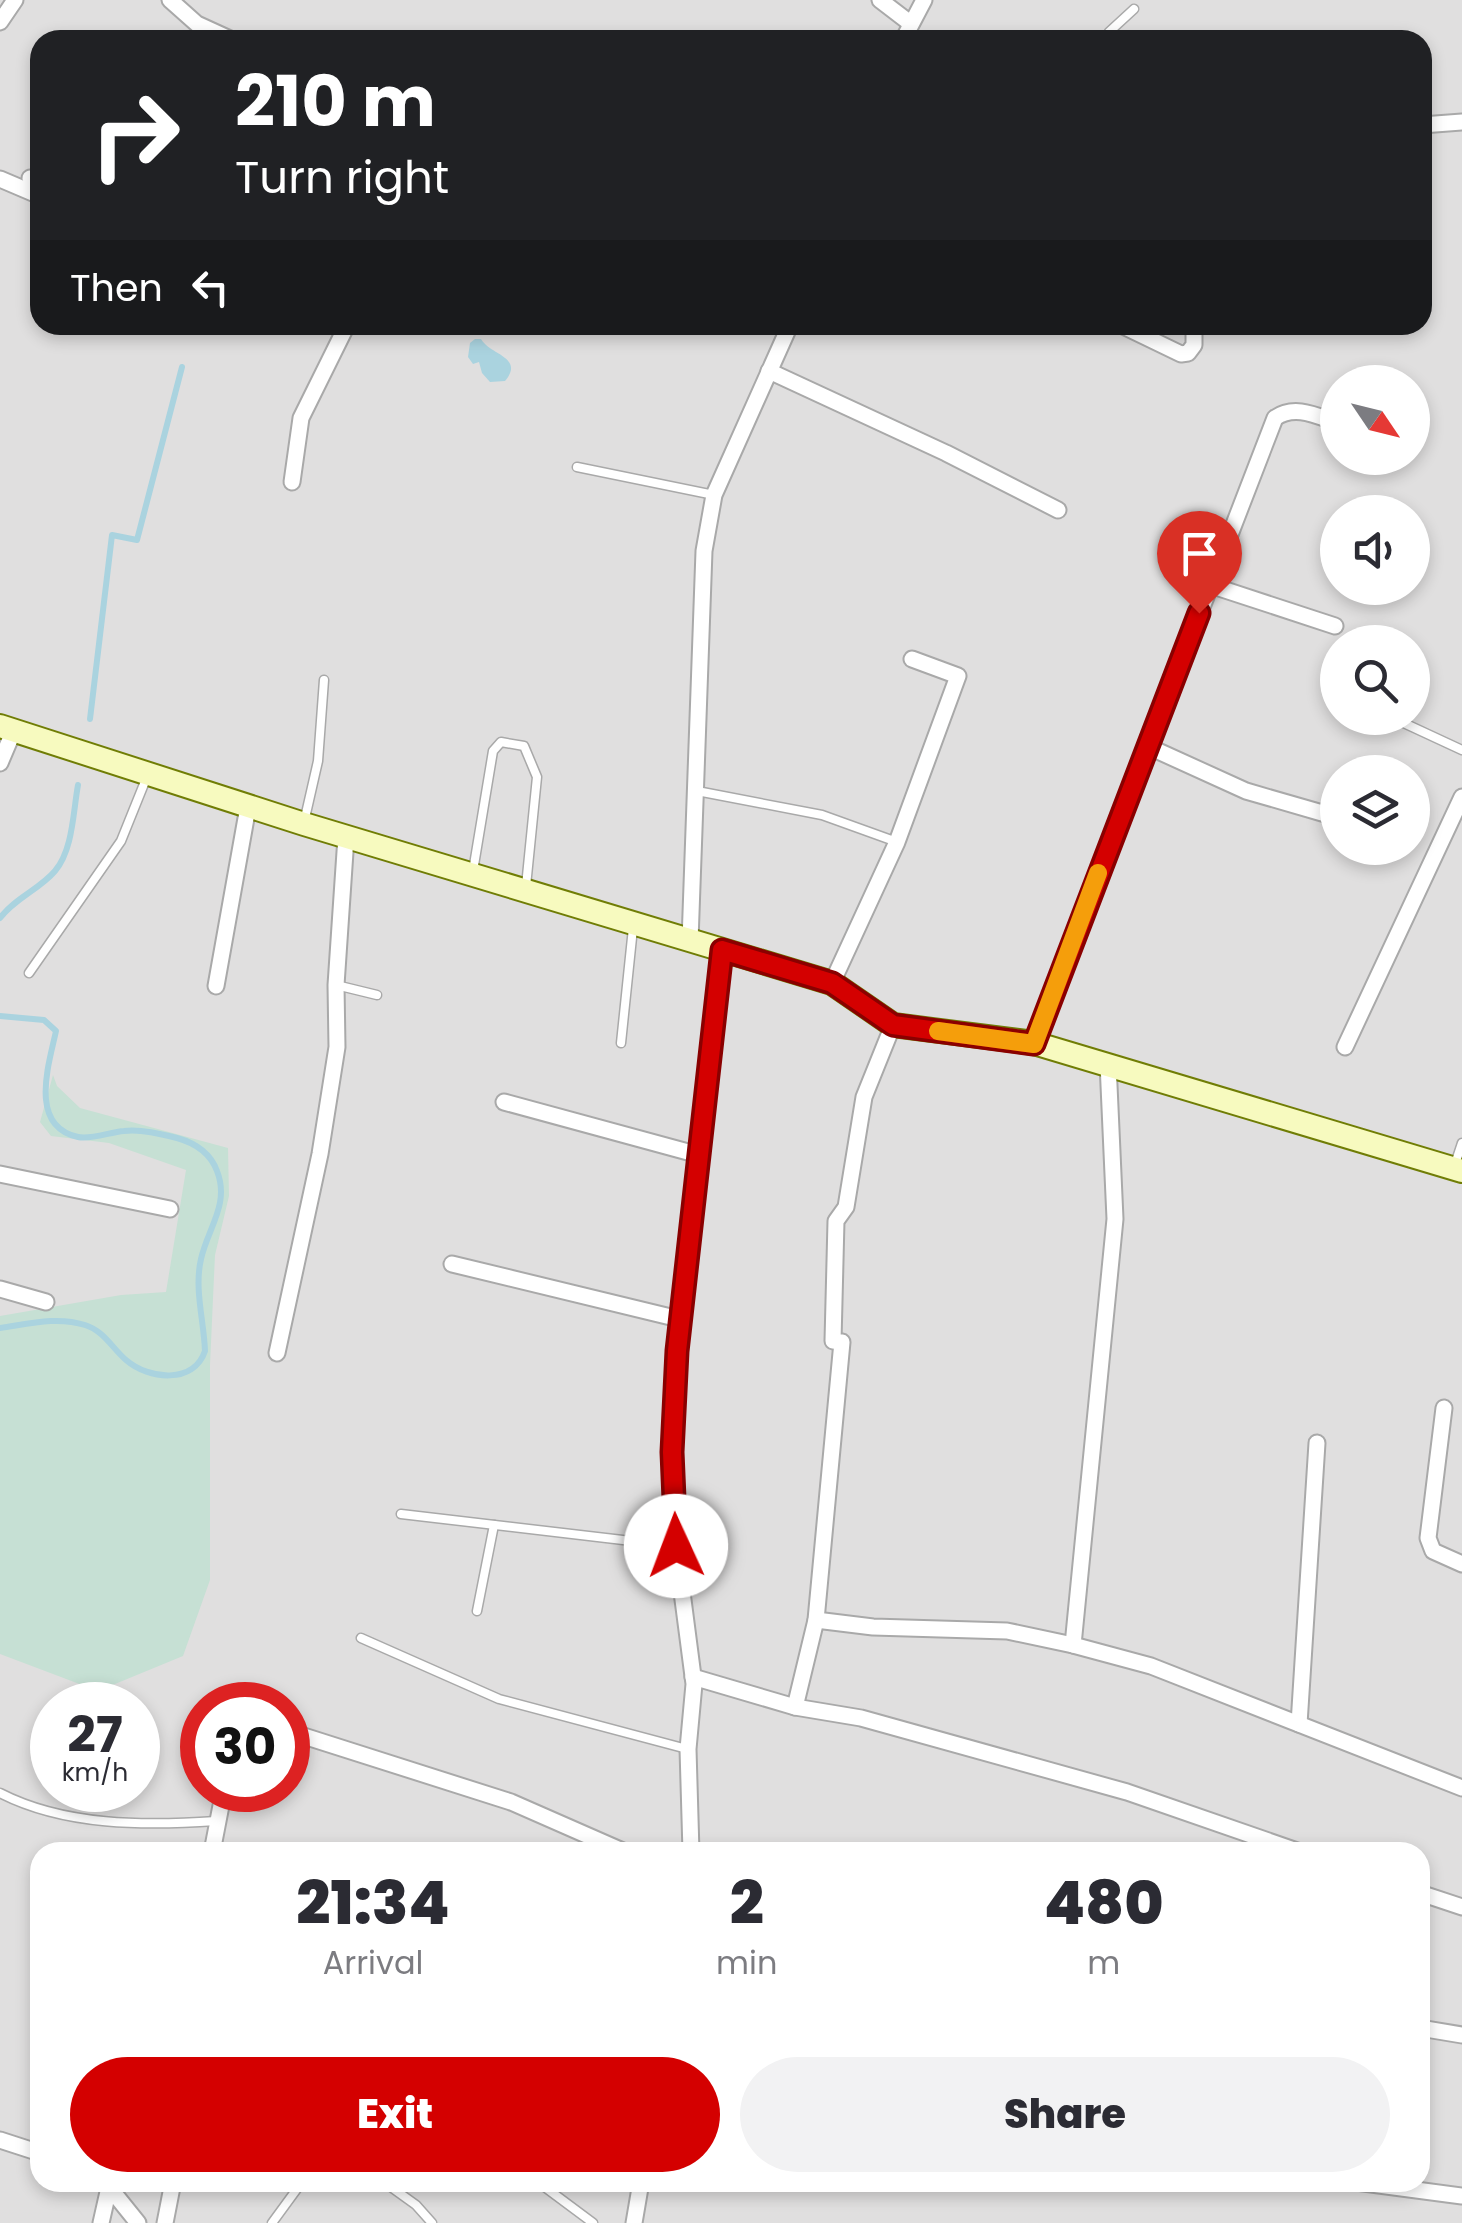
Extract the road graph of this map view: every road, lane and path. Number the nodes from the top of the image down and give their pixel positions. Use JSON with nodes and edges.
{"nodes":[{"id":1,"x":15,"y":0,"type":"edge"},
{"id":2,"x":170,"y":0,"type":"edge"},
{"id":3,"x":880,"y":0,"type":"edge"},
{"id":4,"x":924,"y":0,"type":"edge"},
{"id":5,"x":1134,"y":9,"type":"dead end"},
{"id":6,"x":0,"y":22,"type":"edge"},
{"id":7,"x":910,"y":23,"type":"junction"},
{"id":8,"x":197,"y":24,"type":"junction"},
{"id":9,"x":194,"y":30,"type":"edge"},
{"id":10,"x":210,"y":30,"type":"edge"},
{"id":11,"x":907,"y":30,"type":"edge"},
{"id":12,"x":1111,"y":30,"type":"edge"},
{"id":13,"x":1462,"y":122,"type":"edge"},
{"id":14,"x":1432,"y":124,"type":"edge"},
{"id":15,"x":0,"y":179,"type":"edge"},
{"id":16,"x":30,"y":192,"type":"edge"},
{"id":17,"x":342,"y":335,"type":"edge"},
{"id":18,"x":785,"y":335,"type":"edge"},
{"id":19,"x":1142,"y":335,"type":"edge"},
{"id":20,"x":1194,"y":335,"type":"edge"},
{"id":21,"x":769,"y":371,"type":"junction"},
{"id":22,"x":1320,"y":417,"type":"edge"},
{"id":23,"x":577,"y":467,"type":"dead end"},
{"id":24,"x":292,"y":482,"type":"dead end"},
{"id":25,"x":714,"y":494,"type":"junction"},
{"id":26,"x":1058,"y":510,"type":"dead end"},
{"id":27,"x":1210,"y":585,"type":"junction"},
{"id":28,"x":1332,"y":625,"type":"edge"},
{"id":29,"x":912,"y":660,"type":"dead end"},
{"id":30,"x":324,"y":680,"type":"dead end"},
{"id":31,"x":7,"y":728,"type":"edge"},
{"id":32,"x":1430,"y":735,"type":"edge"},
{"id":33,"x":1147,"y":746,"type":"junction"},
{"id":34,"x":1462,"y":750,"type":"edge"},
{"id":35,"x":0,"y":762,"type":"edge"},
{"id":36,"x":148,"y":774,"type":"junction"},
{"id":37,"x":696,"y":791,"type":"junction"},
{"id":38,"x":1462,"y":797,"type":"edge"},
{"id":39,"x":248,"y":807,"type":"junction"},
{"id":40,"x":1320,"y":813,"type":"edge"},
{"id":41,"x":304,"y":824,"type":"junction"},
{"id":42,"x":346,"y":837,"type":"junction"},
{"id":43,"x":897,"y":842,"type":"junction"},
{"id":44,"x":473,"y":875,"type":"junction"},
{"id":45,"x":525,"y":893,"type":"junction"},
{"id":46,"x":634,"y":924,"type":"junction"},
{"id":47,"x":690,"y":941,"type":"junction"},
{"id":48,"x":722,"y":950,"type":"junction"},
{"id":49,"x":29,"y":972,"type":"dead end"},
{"id":50,"x":832,"y":983,"type":"junction"},
{"id":51,"x":336,"y":985,"type":"junction"},
{"id":52,"x":216,"y":986,"type":"dead end"},
{"id":53,"x":377,"y":995,"type":"dead end"},
{"id":54,"x":893,"y":1025,"type":"junction"},
{"id":55,"x":621,"y":1043,"type":"dead end"},
{"id":56,"x":1034,"y":1044,"type":"junction"},
{"id":57,"x":1346,"y":1047,"type":"dead end"},
{"id":58,"x":1108,"y":1063,"type":"junction"},
{"id":59,"x":504,"y":1102,"type":"dead end"},
{"id":60,"x":1462,"y":1143,"type":"edge"},
{"id":61,"x":699,"y":1155,"type":"junction"},
{"id":62,"x":1458,"y":1170,"type":"edge"},
{"id":63,"x":0,"y":1174,"type":"edge"},
{"id":64,"x":170,"y":1208,"type":"dead end"},
{"id":65,"x":452,"y":1264,"type":"dead end"},
{"id":66,"x":0,"y":1289,"type":"edge"},
{"id":67,"x":46,"y":1302,"type":"dead end"},
{"id":68,"x":679,"y":1319,"type":"junction"},
{"id":69,"x":277,"y":1353,"type":"dead end"},
{"id":70,"x":1444,"y":1408,"type":"dead end"},
{"id":71,"x":1317,"y":1444,"type":"dead end"},
{"id":72,"x":401,"y":1514,"type":"dead end"},
{"id":73,"x":494,"y":1525,"type":"junction"},
{"id":74,"x":676,"y":1546,"type":"junction"},
{"id":75,"x":1462,"y":1564,"type":"edge"},
{"id":76,"x":477,"y":1611,"type":"dead end"},
{"id":77,"x":816,"y":1620,"type":"junction"},
{"id":78,"x":361,"y":1638,"type":"dead end"},
{"id":79,"x":1073,"y":1645,"type":"junction"},
{"id":80,"x":693,"y":1676,"type":"junction"},
{"id":81,"x":794,"y":1707,"type":"junction"},
{"id":82,"x":1299,"y":1724,"type":"junction"},
{"id":83,"x":310,"y":1739,"type":"edge"},
{"id":84,"x":688,"y":1750,"type":"junction"},
{"id":85,"x":1462,"y":1788,"type":"edge"},
{"id":86,"x":0,"y":1793,"type":"edge"},
{"id":87,"x":218,"y":1812,"type":"edge"},
{"id":88,"x":216,"y":1821,"type":"junction"},
{"id":89,"x":213,"y":1842,"type":"edge"},
{"id":90,"x":602,"y":1842,"type":"edge"},
{"id":91,"x":694,"y":1842,"type":"edge"},
{"id":92,"x":1271,"y":1842,"type":"edge"},
{"id":93,"x":1430,"y":1896,"type":"edge"},
{"id":94,"x":1462,"y":1906,"type":"edge"},
{"id":95,"x":1430,"y":2029,"type":"edge"},
{"id":96,"x":1462,"y":2034,"type":"edge"},
{"id":97,"x":0,"y":2140,"type":"edge"},
{"id":98,"x":30,"y":2150,"type":"edge"},
{"id":99,"x":107,"y":2192,"type":"edge"},
{"id":100,"x":114,"y":2192,"type":"edge"},
{"id":101,"x":172,"y":2192,"type":"edge"},
{"id":102,"x":295,"y":2192,"type":"edge"},
{"id":103,"x":397,"y":2192,"type":"edge"},
{"id":104,"x":551,"y":2192,"type":"edge"},
{"id":105,"x":639,"y":2192,"type":"edge"},
{"id":106,"x":1430,"y":2192,"type":"edge"},
{"id":107,"x":1462,"y":2196,"type":"edge"},
{"id":108,"x":101,"y":2223,"type":"edge"},
{"id":109,"x":138,"y":2223,"type":"edge"},
{"id":110,"x":165,"y":2223,"type":"edge"},
{"id":111,"x":272,"y":2223,"type":"edge"},
{"id":112,"x":432,"y":2223,"type":"edge"},
{"id":113,"x":593,"y":2223,"type":"edge"},
{"id":114,"x":634,"y":2223,"type":"edge"}],
"edges":[{"from":1,"to":6,"type":"street"},
{"from":2,"to":8,"type":"street"},
{"from":3,"to":7,"type":"street"},
{"from":4,"to":7,"type":"street"},
{"from":5,"to":12,"type":"lane"},
{"from":7,"to":11,"type":"street"},
{"from":8,"to":9,"type":"street"},
{"from":8,"to":10,"type":"street"},
{"from":13,"to":14,"type":"street"},
{"from":15,"to":16,"type":"street"},
{"from":17,"to":24,"type":"street"},
{"from":18,"to":21,"type":"street"},
{"from":19,"to":20,"type":"street"},
{"from":21,"to":25,"type":"street"},
{"from":21,"to":26,"type":"street"},
{"from":22,"to":27,"type":"street"},
{"from":23,"to":25,"type":"lane"},
{"from":25,"to":37,"type":"street"},
{"from":27,"to":28,"type":"street"},
{"from":27,"to":33,"type":"street"},
{"from":29,"to":43,"type":"street"},
{"from":30,"to":41,"type":"lane"},
{"from":31,"to":35,"type":"street"},
{"from":31,"to":36,"type":"street"},
{"from":32,"to":34,"type":"lane"},
{"from":33,"to":40,"type":"street"},
{"from":33,"to":56,"type":"street"},
{"from":36,"to":39,"type":"street"},
{"from":36,"to":49,"type":"lane"},
{"from":37,"to":43,"type":"lane"},
{"from":37,"to":47,"type":"street"},
{"from":38,"to":57,"type":"street"},
{"from":39,"to":41,"type":"street"},
{"from":39,"to":52,"type":"street"},
{"from":41,"to":42,"type":"street"},
{"from":42,"to":44,"type":"street"},
{"from":42,"to":51,"type":"street"},
{"from":43,"to":50,"type":"street"},
{"from":44,"to":45,"type":"street"},
{"from":44,"to":45,"type":"lane"},
{"from":45,"to":46,"type":"street"},
{"from":46,"to":47,"type":"street"},
{"from":46,"to":55,"type":"lane"},
{"from":47,"to":48,"type":"street"},
{"from":48,"to":50,"type":"street"},
{"from":48,"to":61,"type":"street"},
{"from":50,"to":54,"type":"street"},
{"from":51,"to":53,"type":"lane"},
{"from":51,"to":69,"type":"street"},
{"from":54,"to":56,"type":"street"},
{"from":54,"to":77,"type":"street"},
{"from":56,"to":58,"type":"street"},
{"from":58,"to":62,"type":"street"},
{"from":58,"to":79,"type":"street"},
{"from":59,"to":61,"type":"street"},
{"from":60,"to":62,"type":"lane"},
{"from":61,"to":68,"type":"street"},
{"from":63,"to":64,"type":"street"},
{"from":65,"to":68,"type":"street"},
{"from":66,"to":67,"type":"street"},
{"from":68,"to":74,"type":"street"},
{"from":70,"to":75,"type":"street"},
{"from":71,"to":82,"type":"street"},
{"from":72,"to":73,"type":"lane"},
{"from":73,"to":74,"type":"lane"},
{"from":73,"to":76,"type":"lane"},
{"from":74,"to":80,"type":"street"},
{"from":77,"to":79,"type":"street"},
{"from":77,"to":81,"type":"street"},
{"from":78,"to":84,"type":"lane"},
{"from":79,"to":82,"type":"street"},
{"from":80,"to":81,"type":"street"},
{"from":80,"to":84,"type":"street"},
{"from":81,"to":92,"type":"street"},
{"from":82,"to":85,"type":"street"},
{"from":83,"to":90,"type":"street"},
{"from":84,"to":91,"type":"street"},
{"from":86,"to":88,"type":"lane"},
{"from":87,"to":88,"type":"street"},
{"from":88,"to":89,"type":"street"},
{"from":93,"to":94,"type":"street"},
{"from":95,"to":96,"type":"street"},
{"from":97,"to":98,"type":"street"},
{"from":99,"to":108,"type":"street"},
{"from":100,"to":109,"type":"street"},
{"from":101,"to":110,"type":"street"},
{"from":102,"to":111,"type":"lane"},
{"from":103,"to":112,"type":"lane"},
{"from":104,"to":113,"type":"lane"},
{"from":105,"to":114,"type":"street"},
{"from":106,"to":107,"type":"street"}]}
